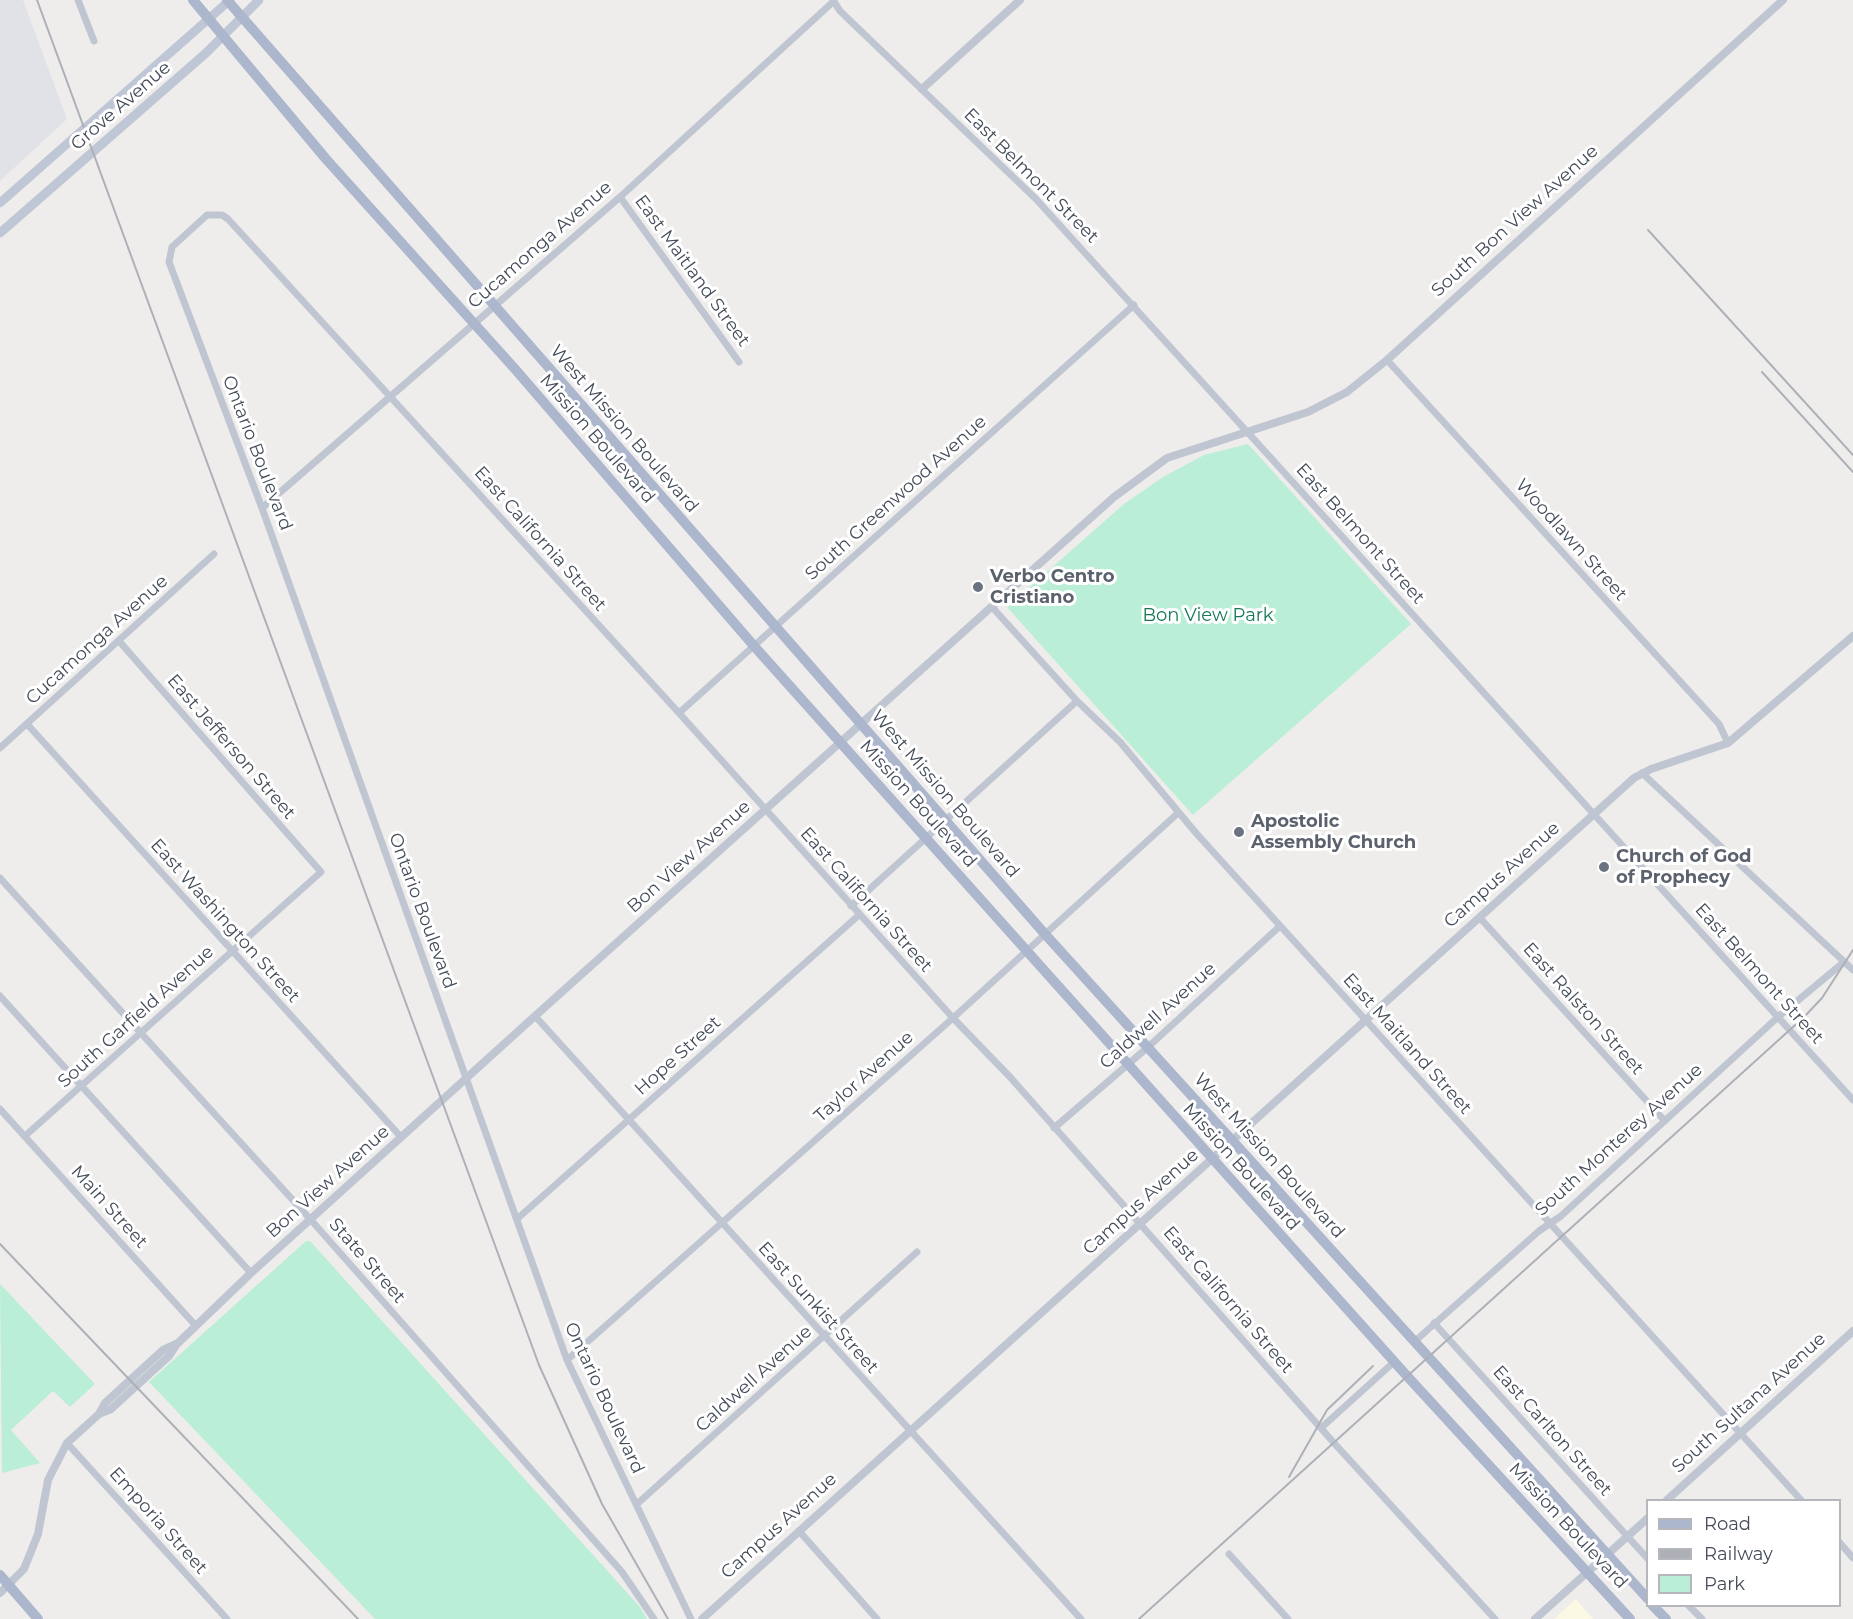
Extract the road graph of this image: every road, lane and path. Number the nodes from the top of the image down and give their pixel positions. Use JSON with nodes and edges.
{"nodes":[{"id":1,"x":78,"y":0,"type":"edge"},
{"id":2,"x":193,"y":0,"type":"edge"},
{"id":3,"x":259,"y":0,"type":"edge"},
{"id":4,"x":1020,"y":0,"type":"edge"},
{"id":5,"x":1783,"y":0,"type":"edge"},
{"id":6,"x":228,"y":1,"type":"edge"},
{"id":7,"x":833,"y":1,"type":"edge"},
{"id":8,"x":207,"y":18,"type":"junction"},
{"id":9,"x":241,"y":18,"type":"junction"},
{"id":10,"x":223,"y":37,"type":"junction"},
{"id":11,"x":94,"y":41,"type":"dead end"},
{"id":12,"x":922,"y":89,"type":"junction"},
{"id":13,"x":620,"y":197,"type":"junction"},
{"id":14,"x":0,"y":203,"type":"edge"},
{"id":15,"x":207,"y":215,"type":"joint"},
{"id":16,"x":0,"y":233,"type":"edge"},
{"id":17,"x":1134,"y":305,"type":"junction"},
{"id":18,"x":493,"y":306,"type":"junction"},
{"id":19,"x":473,"y":323,"type":"junction"},
{"id":20,"x":1387,"y":360,"type":"junction"},
{"id":21,"x":739,"y":362,"type":"dead end"},
{"id":22,"x":390,"y":397,"type":"junction"},
{"id":23,"x":1247,"y":431,"type":"junction"},
{"id":24,"x":262,"y":508,"type":"junction"},
{"id":25,"x":214,"y":554,"type":"dead end"},
{"id":26,"x":992,"y":607,"type":"junction"},
{"id":27,"x":776,"y":626,"type":"junction"},
{"id":28,"x":1853,"y":636,"type":"edge"},
{"id":29,"x":119,"y":641,"type":"junction"},
{"id":30,"x":754,"y":646,"type":"junction"},
{"id":31,"x":1077,"y":701,"type":"junction"},
{"id":32,"x":679,"y":713,"type":"junction"},
{"id":33,"x":27,"y":724,"type":"junction"},
{"id":34,"x":862,"y":724,"type":"junction"},
{"id":35,"x":841,"y":742,"type":"junction"},
{"id":36,"x":1728,"y":743,"type":"junction"},
{"id":37,"x":0,"y":748,"type":"edge"},
{"id":38,"x":1642,"y":773,"type":"junction"},
{"id":39,"x":766,"y":810,"type":"junction"},
{"id":40,"x":1178,"y":813,"type":"junction"},
{"id":41,"x":1594,"y":814,"type":"junction"},
{"id":42,"x":944,"y":820,"type":"junction"},
{"id":43,"x":926,"y":837,"type":"junction"},
{"id":44,"x":321,"y":872,"type":"joint"},
{"id":45,"x":0,"y":878,"type":"edge"},
{"id":46,"x":851,"y":906,"type":"junction"},
{"id":47,"x":859,"y":915,"type":"junction"},
{"id":48,"x":1480,"y":918,"type":"junction"},
{"id":49,"x":1280,"y":926,"type":"junction"},
{"id":50,"x":1044,"y":933,"type":"junction"},
{"id":51,"x":1026,"y":950,"type":"junction"},
{"id":52,"x":231,"y":951,"type":"junction"},
{"id":53,"x":1844,"y":962,"type":"junction"},
{"id":54,"x":1853,"y":970,"type":"edge"},
{"id":55,"x":0,"y":996,"type":"edge"},
{"id":56,"x":535,"y":1016,"type":"junction"},
{"id":57,"x":1778,"y":1017,"type":"junction"},
{"id":58,"x":953,"y":1018,"type":"junction"},
{"id":59,"x":1365,"y":1021,"type":"junction"},
{"id":60,"x":140,"y":1033,"type":"junction"},
{"id":61,"x":1147,"y":1048,"type":"junction"},
{"id":62,"x":1128,"y":1065,"type":"junction"},
{"id":63,"x":466,"y":1079,"type":"junction"},
{"id":64,"x":82,"y":1085,"type":"junction"},
{"id":65,"x":1853,"y":1100,"type":"edge"},
{"id":66,"x":0,"y":1109,"type":"edge"},
{"id":67,"x":629,"y":1119,"type":"junction"},
{"id":68,"x":1665,"y":1121,"type":"junction"},
{"id":69,"x":1054,"y":1128,"type":"junction"},
{"id":70,"x":25,"y":1137,"type":"junction"},
{"id":71,"x":401,"y":1137,"type":"junction"},
{"id":72,"x":1234,"y":1141,"type":"junction"},
{"id":73,"x":1213,"y":1160,"type":"junction"},
{"id":74,"x":517,"y":1219,"type":"junction"},
{"id":75,"x":311,"y":1220,"type":"junction"},
{"id":76,"x":1550,"y":1223,"type":"junction"},
{"id":77,"x":721,"y":1224,"type":"junction"},
{"id":78,"x":1141,"y":1224,"type":"junction"},
{"id":79,"x":917,"y":1252,"type":"dead end"},
{"id":80,"x":251,"y":1273,"type":"junction"},
{"id":81,"x":1434,"y":1323,"type":"junction"},
{"id":82,"x":196,"y":1326,"type":"junction"},
{"id":83,"x":1853,"y":1331,"type":"edge"},
{"id":84,"x":824,"y":1336,"type":"junction"},
{"id":85,"x":1414,"y":1342,"type":"junction"},
{"id":86,"x":567,"y":1360,"type":"junction"},
{"id":87,"x":1394,"y":1362,"type":"junction"},
{"id":88,"x":1321,"y":1428,"type":"junction"},
{"id":89,"x":910,"y":1430,"type":"junction"},
{"id":90,"x":1741,"y":1433,"type":"junction"},
{"id":91,"x":67,"y":1443,"type":"junction"},
{"id":92,"x":1668,"y":1499,"type":"edge"},
{"id":93,"x":1800,"y":1499,"type":"edge"},
{"id":94,"x":637,"y":1504,"type":"junction"},
{"id":95,"x":1646,"y":1519,"type":"edge"},
{"id":96,"x":798,"y":1531,"type":"junction"},
{"id":97,"x":1627,"y":1537,"type":"junction"},
{"id":98,"x":1841,"y":1545,"type":"edge"},
{"id":99,"x":1229,"y":1554,"type":"dead end"},
{"id":100,"x":1607,"y":1554,"type":"junction"},
{"id":101,"x":1853,"y":1558,"type":"edge"},
{"id":102,"x":1646,"y":1559,"type":"edge"},
{"id":103,"x":1588,"y":1572,"type":"junction"},
{"id":104,"x":0,"y":1575,"type":"edge"},
{"id":105,"x":9,"y":1585,"type":"junction"},
{"id":106,"x":0,"y":1593,"type":"edge"},
{"id":107,"x":1646,"y":1598,"type":"edge"},
{"id":108,"x":1655,"y":1607,"type":"edge"},
{"id":109,"x":1691,"y":1607,"type":"edge"},
{"id":110,"x":38,"y":1619,"type":"edge"},
{"id":111,"x":227,"y":1619,"type":"edge"},
{"id":112,"x":654,"y":1619,"type":"edge"},
{"id":113,"x":691,"y":1619,"type":"edge"},
{"id":114,"x":702,"y":1619,"type":"edge"},
{"id":115,"x":877,"y":1619,"type":"edge"},
{"id":116,"x":1081,"y":1619,"type":"edge"},
{"id":117,"x":1288,"y":1619,"type":"edge"},
{"id":118,"x":1495,"y":1619,"type":"edge"},
{"id":119,"x":1535,"y":1619,"type":"edge"},
{"id":120,"x":1630,"y":1619,"type":"edge"},
{"id":121,"x":1666,"y":1619,"type":"edge"},
{"id":122,"x":1702,"y":1619,"type":"edge"}],
"edges":[{"from":1,"to":11,"type":"street"},
{"from":2,"to":8,"type":"main road","name":"Mission Boulevard"},
{"from":3,"to":9,"type":"main road","name":"Grove Avenue"},
{"from":4,"to":12,"type":"street"},
{"from":5,"to":20,"type":"street","name":"South Bon View Avenue"},
{"from":6,"to":8,"type":"main road","name":"Grove Avenue"},
{"from":6,"to":9,"type":"main road","name":"West Mission Boulevard"},
{"from":7,"to":12,"type":"street","name":"East Belmont Street"},
{"from":7,"to":13,"type":"street","name":"Cucamonga Avenue"},
{"from":8,"to":10,"type":"main road","name":"Mission Boulevard"},
{"from":8,"to":14,"type":"main road","name":"Grove Avenue"},
{"from":9,"to":10,"type":"main road","name":"Grove Avenue"},
{"from":9,"to":18,"type":"main road","name":"West Mission Boulevard"},
{"from":10,"to":16,"type":"main road","name":"Grove Avenue"},
{"from":10,"to":19,"type":"main road","name":"Mission Boulevard"},
{"from":12,"to":17,"type":"street","name":"East Belmont Street"},
{"from":13,"to":18,"type":"street","name":"Cucamonga Avenue"},
{"from":13,"to":21,"type":"street","name":"East Maitland Street"},
{"from":15,"to":22,"type":"street","name":"East California Street"},
{"from":15,"to":24,"type":"street","name":"Ontario Boulevard"},
{"from":17,"to":23,"type":"street","name":"East Belmont Street"},
{"from":17,"to":27,"type":"street","name":"South Greenwood Avenue"},
{"from":18,"to":19,"type":"street","name":"Cucamonga Avenue"},
{"from":18,"to":27,"type":"main road","name":"West Mission Boulevard"},
{"from":19,"to":22,"type":"street","name":"Cucamonga Avenue"},
{"from":19,"to":30,"type":"main road","name":"Mission Boulevard"},
{"from":20,"to":23,"type":"street","name":"South Bon View Avenue"},
{"from":20,"to":36,"type":"street","name":"Woodlawn Street"},
{"from":22,"to":24,"type":"street","name":"Cucamonga Avenue"},
{"from":22,"to":32,"type":"street","name":"East California Street"},
{"from":23,"to":26,"type":"street","name":"Bon View Avenue"},
{"from":23,"to":41,"type":"street","name":"East Belmont Street"},
{"from":24,"to":63,"type":"street","name":"Ontario Boulevard"},
{"from":25,"to":29,"type":"street","name":"Cucamonga Avenue"},
{"from":26,"to":31,"type":"street","name":"East Maitland Street"},
{"from":26,"to":34,"type":"street","name":"Bon View Avenue"},
{"from":27,"to":30,"type":"street","name":"South Greenwood Avenue"},
{"from":27,"to":34,"type":"main road","name":"West Mission Boulevard"},
{"from":28,"to":36,"type":"street"},
{"from":29,"to":33,"type":"street","name":"Cucamonga Avenue"},
{"from":29,"to":44,"type":"street","name":"East Jefferson Street"},
{"from":30,"to":32,"type":"street","name":"South Greenwood Avenue"},
{"from":30,"to":35,"type":"main road","name":"Mission Boulevard"},
{"from":31,"to":40,"type":"street","name":"East Maitland Street"},
{"from":31,"to":42,"type":"street"},
{"from":32,"to":39,"type":"street","name":"East California Street"},
{"from":33,"to":37,"type":"street","name":"Cucamonga Avenue"},
{"from":33,"to":52,"type":"street","name":"East Washington Street"},
{"from":34,"to":35,"type":"street","name":"Bon View Avenue"},
{"from":34,"to":42,"type":"main road","name":"West Mission Boulevard"},
{"from":35,"to":39,"type":"street","name":"Bon View Avenue"},
{"from":35,"to":43,"type":"main road","name":"Mission Boulevard"},
{"from":36,"to":38,"type":"street","name":"Campus Avenue"},
{"from":38,"to":41,"type":"street","name":"Campus Avenue"},
{"from":38,"to":53,"type":"street"},
{"from":39,"to":46,"type":"street","name":"East California Street"},
{"from":39,"to":56,"type":"street","name":"Bon View Avenue"},
{"from":40,"to":49,"type":"street","name":"East Maitland Street"},
{"from":40,"to":50,"type":"street","name":"Taylor Avenue"},
{"from":41,"to":48,"type":"street","name":"Campus Avenue"},
{"from":41,"to":57,"type":"street","name":"East Belmont Street"},
{"from":42,"to":43,"type":"street"},
{"from":42,"to":50,"type":"main road","name":"West Mission Boulevard"},
{"from":43,"to":46,"type":"street"},
{"from":43,"to":51,"type":"main road","name":"Mission Boulevard"},
{"from":44,"to":52,"type":"street","name":"South Garfield Avenue"},
{"from":45,"to":60,"type":"street","name":"State Street"},
{"from":46,"to":47,"type":"street","name":"East California Street"},
{"from":47,"to":58,"type":"street","name":"East California Street"},
{"from":47,"to":67,"type":"street","name":"Hope Street"},
{"from":48,"to":59,"type":"street","name":"Campus Avenue"},
{"from":48,"to":68,"type":"street","name":"East Ralston Street"},
{"from":49,"to":59,"type":"street","name":"East Maitland Street"},
{"from":49,"to":61,"type":"street","name":"Caldwell Avenue"},
{"from":50,"to":51,"type":"street","name":"Taylor Avenue"},
{"from":50,"to":61,"type":"main road","name":"West Mission Boulevard"},
{"from":51,"to":58,"type":"street","name":"Taylor Avenue"},
{"from":51,"to":62,"type":"main road","name":"Mission Boulevard"},
{"from":52,"to":60,"type":"street","name":"South Garfield Avenue"},
{"from":52,"to":71,"type":"street","name":"East Washington Street"},
{"from":53,"to":54,"type":"street"},
{"from":53,"to":57,"type":"street","name":"South Monterey Avenue"},
{"from":55,"to":64,"type":"street"},
{"from":56,"to":63,"type":"street","name":"Bon View Avenue"},
{"from":56,"to":67,"type":"street","name":"East Sunkist Street"},
{"from":57,"to":65,"type":"street","name":"East Belmont Street"},
{"from":57,"to":68,"type":"street","name":"South Monterey Avenue"},
{"from":58,"to":69,"type":"street","name":"East California Street"},
{"from":58,"to":77,"type":"street","name":"Taylor Avenue"},
{"from":59,"to":72,"type":"street","name":"Campus Avenue"},
{"from":59,"to":76,"type":"street","name":"East Maitland Street"},
{"from":60,"to":64,"type":"street","name":"South Garfield Avenue"},
{"from":60,"to":75,"type":"street","name":"State Street"},
{"from":61,"to":62,"type":"street","name":"Caldwell Avenue"},
{"from":61,"to":72,"type":"main road","name":"West Mission Boulevard"},
{"from":62,"to":69,"type":"street","name":"Caldwell Avenue"},
{"from":62,"to":73,"type":"main road","name":"Mission Boulevard"},
{"from":63,"to":71,"type":"street","name":"Bon View Avenue"},
{"from":63,"to":74,"type":"street","name":"Ontario Boulevard"},
{"from":64,"to":70,"type":"street","name":"South Garfield Avenue"},
{"from":64,"to":80,"type":"street"},
{"from":66,"to":70,"type":"street","name":"Main Street"},
{"from":67,"to":74,"type":"street","name":"Hope Street"},
{"from":67,"to":77,"type":"street","name":"East Sunkist Street"},
{"from":68,"to":76,"type":"street","name":"South Monterey Avenue"},
{"from":69,"to":78,"type":"street","name":"East California Street"},
{"from":70,"to":82,"type":"street","name":"Main Street"},
{"from":71,"to":75,"type":"street","name":"Bon View Avenue"},
{"from":72,"to":73,"type":"street","name":"Campus Avenue"},
{"from":72,"to":85,"type":"main road","name":"West Mission Boulevard"},
{"from":73,"to":78,"type":"street","name":"Campus Avenue"},
{"from":73,"to":87,"type":"main road","name":"Mission Boulevard"},
{"from":74,"to":86,"type":"street","name":"Ontario Boulevard"},
{"from":75,"to":80,"type":"street","name":"Bon View Avenue"},
{"from":75,"to":112,"type":"street","name":"State Street"},
{"from":76,"to":81,"type":"street","name":"South Monterey Avenue"},
{"from":76,"to":90,"type":"street","name":"East Maitland Street"},
{"from":77,"to":84,"type":"street","name":"East Sunkist Street"},
{"from":77,"to":86,"type":"street","name":"Taylor Avenue"},
{"from":78,"to":88,"type":"street","name":"East California Street"},
{"from":78,"to":89,"type":"street","name":"Campus Avenue"},
{"from":79,"to":84,"type":"street","name":"Caldwell Avenue"},
{"from":80,"to":82,"type":"street","name":"Bon View Avenue"},
{"from":81,"to":85,"type":"street","name":"South Monterey Avenue"},
{"from":81,"to":97,"type":"street","name":"East Carlton Street"},
{"from":82,"to":91,"type":"street","name":"Bon View Avenue"},
{"from":83,"to":90,"type":"street","name":"South Sultana Avenue"},
{"from":84,"to":89,"type":"street","name":"East Sunkist Street"},
{"from":84,"to":94,"type":"street","name":"Caldwell Avenue"},
{"from":85,"to":100,"type":"main road","name":"West Mission Boulevard"},
{"from":86,"to":94,"type":"street","name":"Ontario Boulevard"},
{"from":87,"to":88,"type":"street"},
{"from":87,"to":103,"type":"main road","name":"Mission Boulevard"},
{"from":88,"to":118,"type":"street","name":"East California Street"},
{"from":89,"to":96,"type":"street","name":"Campus Avenue"},
{"from":89,"to":116,"type":"street","name":"East Sunkist Street"},
{"from":90,"to":92,"type":"street","name":"South Sultana Avenue"},
{"from":90,"to":93,"type":"street","name":"East Maitland Street"},
{"from":91,"to":105,"type":"street","name":"Bon View Avenue"},
{"from":91,"to":111,"type":"street","name":"Emporia Street"},
{"from":94,"to":113,"type":"street","name":"Ontario Boulevard"},
{"from":95,"to":97,"type":"street"},
{"from":96,"to":114,"type":"street","name":"Campus Avenue"},
{"from":96,"to":115,"type":"street"},
{"from":97,"to":100,"type":"street"},
{"from":97,"to":102,"type":"street","name":"East Carlton Street"},
{"from":98,"to":101,"type":"street"},
{"from":99,"to":117,"type":"street"},
{"from":100,"to":103,"type":"street"},
{"from":100,"to":107,"type":"main road","name":"West Mission Boulevard"},
{"from":103,"to":119,"type":"street"},
{"from":103,"to":120,"type":"main road","name":"Mission Boulevard"},
{"from":104,"to":105,"type":"main road"},
{"from":105,"to":106,"type":"street","name":"Bon View Avenue"},
{"from":105,"to":110,"type":"main road"},
{"from":108,"to":121,"type":"main road"},
{"from":109,"to":122,"type":"street"}]}
